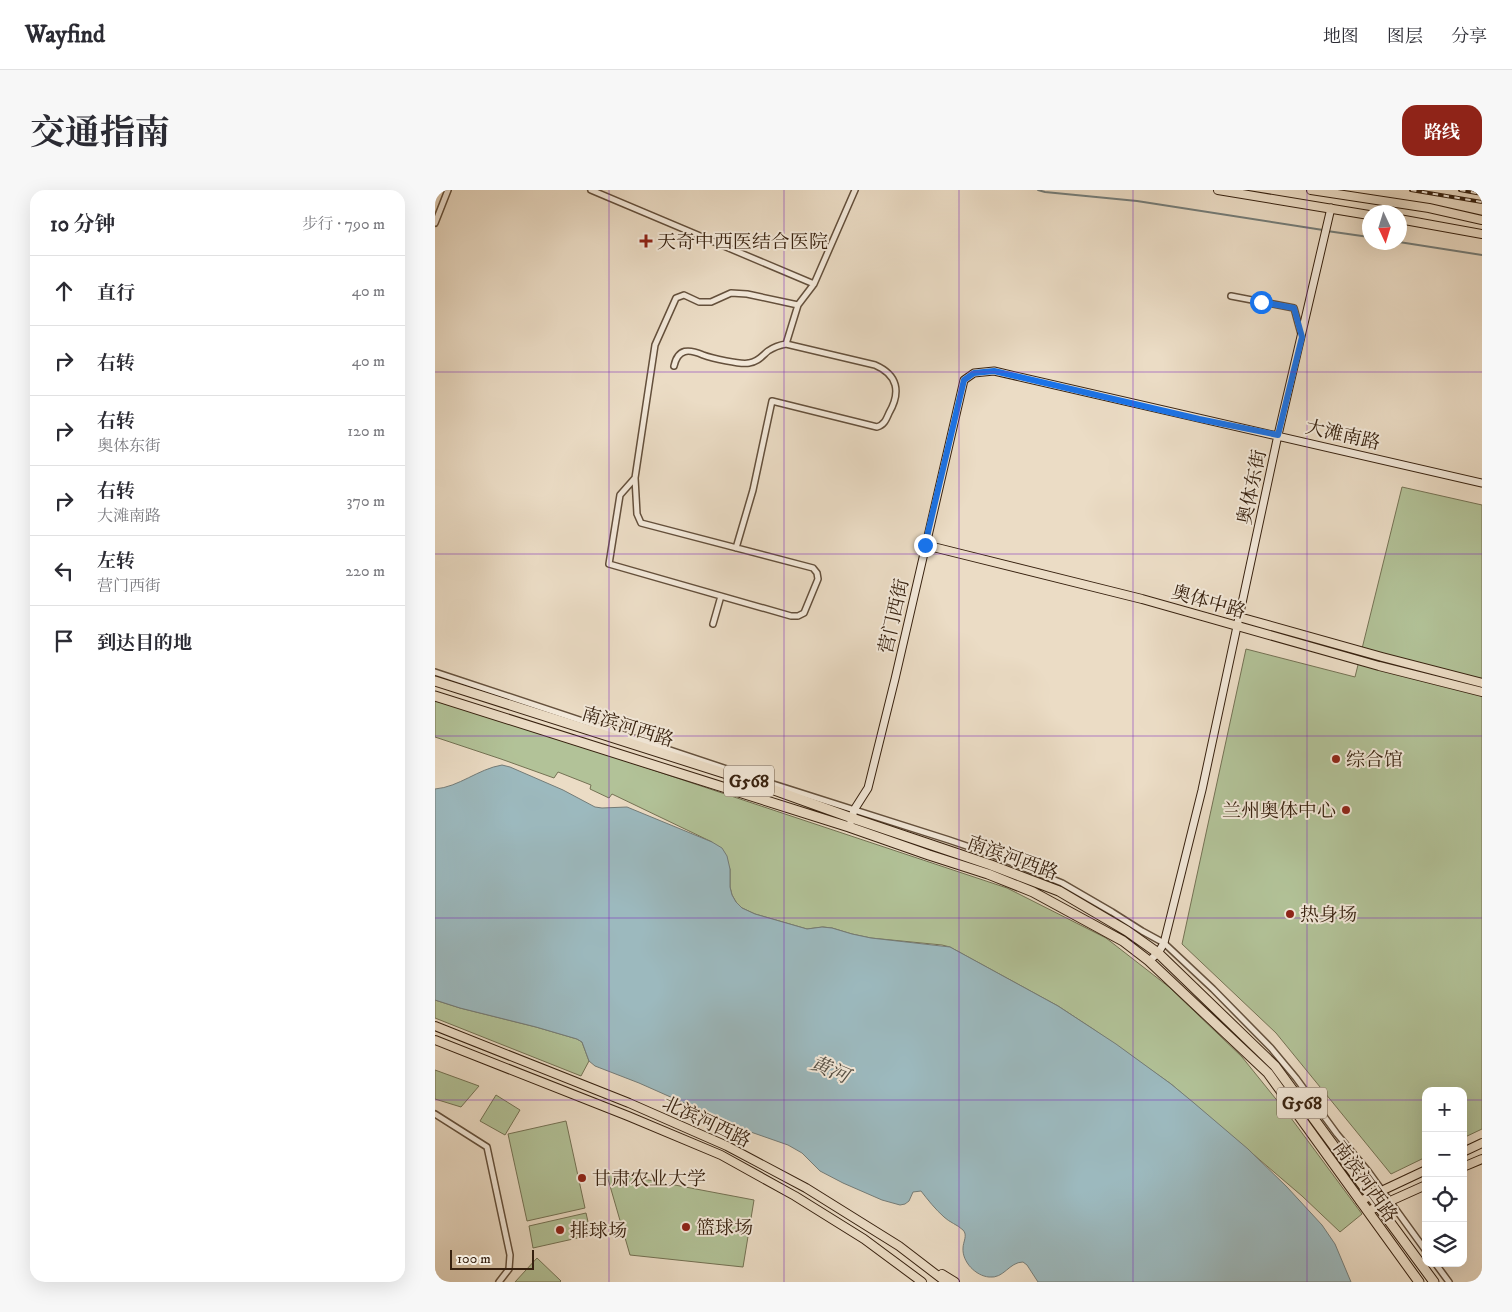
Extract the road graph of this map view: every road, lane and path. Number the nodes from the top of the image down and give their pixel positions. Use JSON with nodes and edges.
{"nodes":[{"id":1,"x":448,"y":190,"type":"edge"},
{"id":2,"x":591,"y":190,"type":"edge"},
{"id":3,"x":855,"y":190,"type":"edge"},
{"id":4,"x":1219,"y":190,"type":"edge"},
{"id":5,"x":1311,"y":190,"type":"edge"},
{"id":6,"x":1331,"y":208,"type":"junction"},
{"id":7,"x":1362,"y":213,"type":"edge"},
{"id":8,"x":1482,"y":220,"type":"edge"},
{"id":9,"x":1407,"y":221,"type":"edge"},
{"id":10,"x":435,"y":223,"type":"edge"},
{"id":11,"x":1482,"y":234,"type":"edge"},
{"id":12,"x":814,"y":284,"type":"junction"},
{"id":13,"x":1231,"y":296,"type":"dead end"},
{"id":14,"x":798,"y":305,"type":"junction"},
{"id":15,"x":1302,"y":337,"type":"junction"},
{"id":16,"x":786,"y":344,"type":"junction"},
{"id":17,"x":674,"y":366,"type":"dead end"},
{"id":18,"x":964,"y":380,"type":"joint"},
{"id":19,"x":1278,"y":435,"type":"junction"},
{"id":20,"x":635,"y":478,"type":"junction"},
{"id":21,"x":1482,"y":482,"type":"edge"},
{"id":22,"x":925,"y":545,"type":"junction"},
{"id":23,"x":736,"y":548,"type":"junction"},
{"id":24,"x":721,"y":596,"type":"junction"},
{"id":25,"x":1239,"y":618,"type":"junction"},
{"id":26,"x":713,"y":624,"type":"dead end"},
{"id":27,"x":1237,"y":627,"type":"junction"},
{"id":28,"x":435,"y":672,"type":"edge"},
{"id":29,"x":435,"y":682,"type":"edge"},
{"id":30,"x":1482,"y":682,"type":"edge"},
{"id":31,"x":1482,"y":692,"type":"edge"},
{"id":32,"x":435,"y":696,"type":"edge"},
{"id":33,"x":753,"y":780,"type":"junction"},
{"id":34,"x":748,"y":796,"type":"junction"},
{"id":35,"x":853,"y":814,"type":"junction"},
{"id":36,"x":849,"y":827,"type":"junction"},
{"id":37,"x":1164,"y":943,"type":"junction"},
{"id":38,"x":1158,"y":953,"type":"junction"},
{"id":39,"x":1149,"y":961,"type":"junction"},
{"id":40,"x":435,"y":1026,"type":"edge"},
{"id":41,"x":435,"y":1040,"type":"edge"},
{"id":42,"x":573,"y":1081,"type":"junction"},
{"id":43,"x":568,"y":1093,"type":"junction"},
{"id":44,"x":435,"y":1114,"type":"edge"},
{"id":45,"x":1482,"y":1143,"type":"edge"},
{"id":46,"x":1467,"y":1150,"type":"edge"},
{"id":47,"x":1482,"y":1158,"type":"edge"},
{"id":48,"x":1467,"y":1165,"type":"edge"},
{"id":49,"x":1422,"y":1172,"type":"edge"},
{"id":50,"x":1422,"y":1187,"type":"edge"},
{"id":51,"x":1382,"y":1191,"type":"junction"},
{"id":52,"x":1370,"y":1196,"type":"junction"},
{"id":53,"x":1360,"y":1201,"type":"junction"},
{"id":54,"x":1390,"y":1202,"type":"junction"},
{"id":55,"x":1378,"y":1207,"type":"junction"},
{"id":56,"x":1368,"y":1211,"type":"junction"},
{"id":57,"x":899,"y":1246,"type":"junction"},
{"id":58,"x":1422,"y":1246,"type":"edge"},
{"id":59,"x":1406,"y":1264,"type":"junction"},
{"id":60,"x":1438,"y":1267,"type":"edge"},
{"id":61,"x":499,"y":1282,"type":"edge"},
{"id":62,"x":922,"y":1282,"type":"edge"},
{"id":63,"x":946,"y":1282,"type":"edge"},
{"id":64,"x":955,"y":1282,"type":"edge"},
{"id":65,"x":1415,"y":1282,"type":"edge"},
{"id":66,"x":1419,"y":1282,"type":"edge"},
{"id":67,"x":1435,"y":1282,"type":"edge"},
{"id":68,"x":1449,"y":1282,"type":"edge"}],
"edges":[{"from":1,"to":10,"type":"street"},
{"from":2,"to":12,"type":"street"},
{"from":3,"to":12,"type":"street"},
{"from":4,"to":6,"type":"main road"},
{"from":5,"to":8,"type":"main road"},
{"from":6,"to":7,"type":"main road"},
{"from":6,"to":15,"type":"street","name":"奥体东街"},
{"from":9,"to":11,"type":"main road"},
{"from":12,"to":14,"type":"street"},
{"from":13,"to":15,"type":"street"},
{"from":14,"to":16,"type":"street"},
{"from":14,"to":20,"type":"street"},
{"from":15,"to":19,"type":"street","name":"奥体东街"},
{"from":16,"to":17,"type":"street"},
{"from":16,"to":23,"type":"street"},
{"from":18,"to":19,"type":"street","name":"大滩南路"},
{"from":18,"to":22,"type":"street","name":"营门西街"},
{"from":19,"to":21,"type":"street","name":"大滩南路"},
{"from":19,"to":25,"type":"street","name":"奥体东街"},
{"from":20,"to":23,"type":"street"},
{"from":20,"to":24,"type":"street"},
{"from":22,"to":27,"type":"main road","name":"奥体中路"},
{"from":22,"to":35,"type":"street","name":"营门西街"},
{"from":23,"to":24,"type":"street"},
{"from":24,"to":26,"type":"street"},
{"from":25,"to":27,"type":"street","name":"奥体东街"},
{"from":25,"to":30,"type":"main road","name":"奥体中路"},
{"from":27,"to":31,"type":"main road","name":"奥体中路"},
{"from":27,"to":37,"type":"street","name":"奥体东街"},
{"from":28,"to":33,"type":"street","name":"南滨河西路"},
{"from":29,"to":33,"type":"highway","name":"南滨河西路","number":"G568"},
{"from":32,"to":34,"type":"highway","name":"南滨河西路","number":"G568"},
{"from":33,"to":34,"type":"street"},
{"from":33,"to":35,"type":"highway","name":"南滨河西路","number":"G568"},
{"from":34,"to":36,"type":"highway","name":"南滨河西路","number":"G568"},
{"from":35,"to":36,"type":"street","name":"营门西街"},
{"from":35,"to":37,"type":"street","name":"南滨河西路"},
{"from":35,"to":38,"type":"highway","name":"南滨河西路","number":"G568"},
{"from":36,"to":39,"type":"highway","name":"南滨河西路","number":"G568"},
{"from":37,"to":38,"type":"street","name":"奥体东街"},
{"from":37,"to":51,"type":"street","name":"南滨河西路"},
{"from":38,"to":39,"type":"street","name":"奥体东街"},
{"from":38,"to":52,"type":"highway","name":"南滨河西路","number":"G568"},
{"from":39,"to":53,"type":"highway","name":"南滨河西路","number":"G568"},
{"from":40,"to":42,"type":"main road","name":"北滨河西路"},
{"from":41,"to":43,"type":"main road","name":"北滨河西路"},
{"from":42,"to":43,"type":"main road"},
{"from":42,"to":57,"type":"main road","name":"北滨河西路"},
{"from":43,"to":62,"type":"main road","name":"北滨河西路"},
{"from":44,"to":61,"type":"street"},
{"from":45,"to":46,"type":"main road"},
{"from":47,"to":48,"type":"main road"},
{"from":49,"to":51,"type":"main road"},
{"from":50,"to":54,"type":"main road"},
{"from":51,"to":52,"type":"main road"},
{"from":51,"to":54,"type":"street","name":"南滨河西路"},
{"from":52,"to":53,"type":"main road"},
{"from":52,"to":55,"type":"highway","name":"南滨河西路","number":"G568"},
{"from":53,"to":56,"type":"highway","name":"南滨河西路","number":"G568"},
{"from":54,"to":55,"type":"main road"},
{"from":54,"to":58,"type":"street","name":"南滨河西路"},
{"from":55,"to":56,"type":"main road"},
{"from":55,"to":67,"type":"highway","name":"南滨河西路","number":"G568"},
{"from":56,"to":59,"type":"highway","name":"南滨河西路","number":"G568"},
{"from":57,"to":63,"type":"main road","name":"北滨河西路"},
{"from":57,"to":64,"type":"main road"},
{"from":59,"to":65,"type":"main road"},
{"from":59,"to":66,"type":"highway","name":"南滨河西路","number":"G568"},
{"from":60,"to":68,"type":"street"}]}
